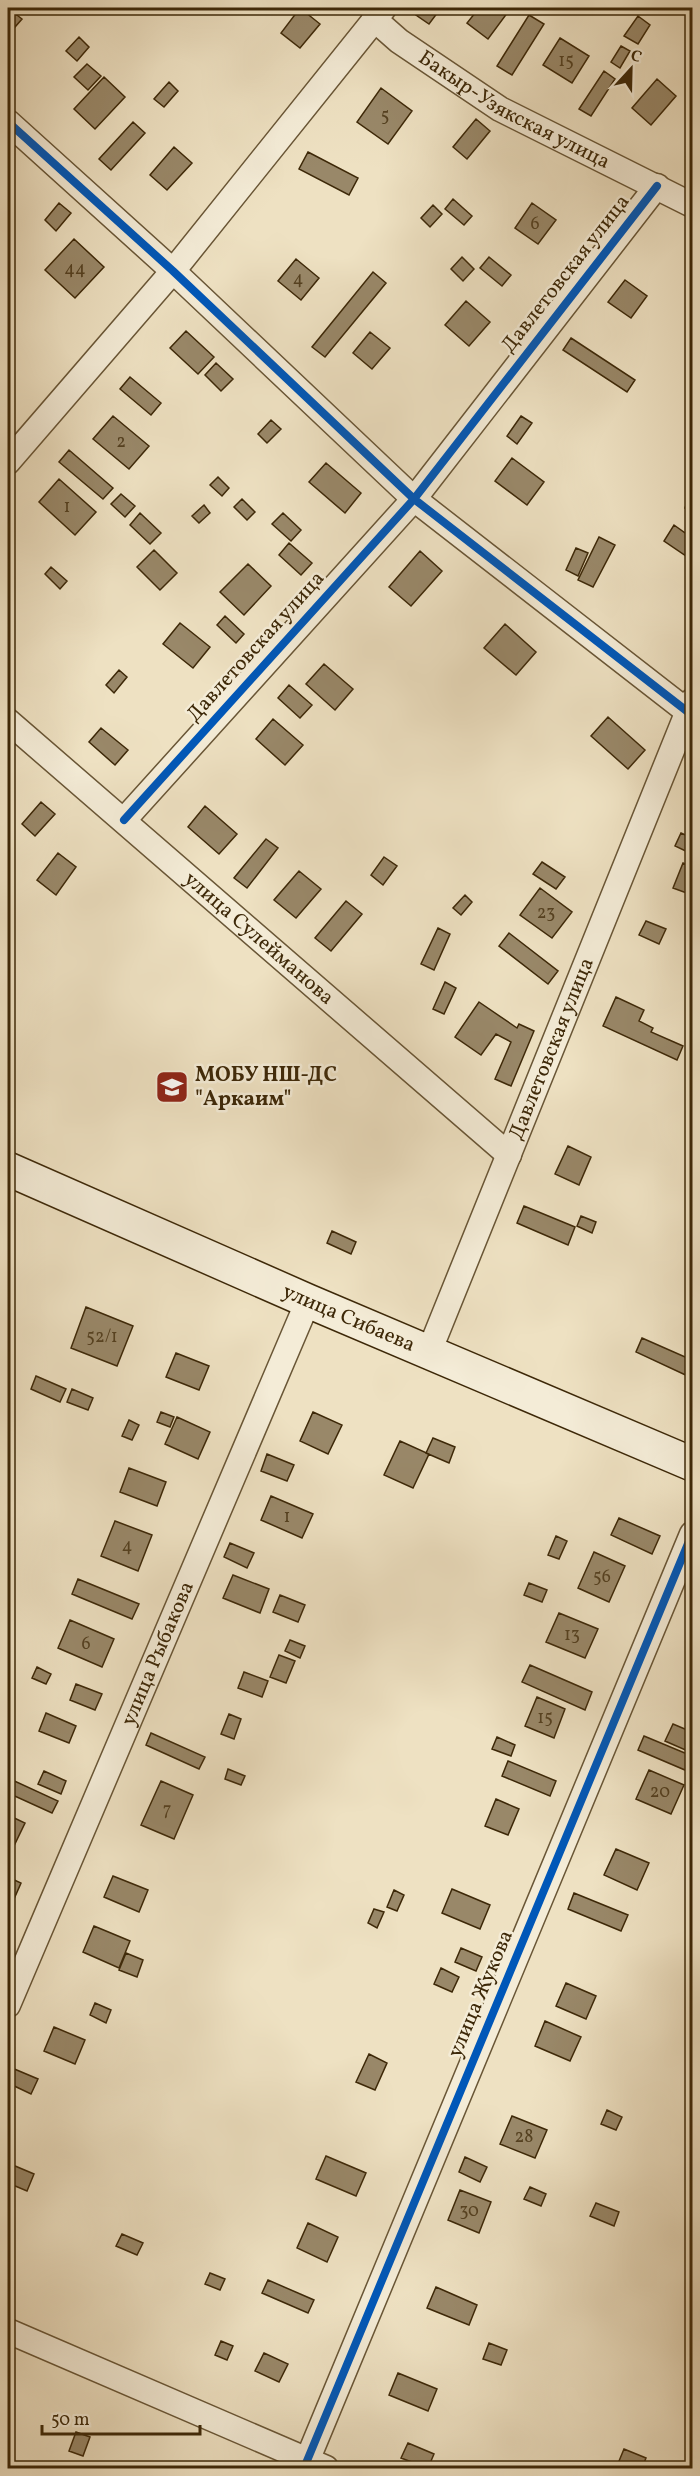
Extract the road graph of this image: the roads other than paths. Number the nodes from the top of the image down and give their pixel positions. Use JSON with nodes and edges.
{"nodes":[{"id":1,"x":379,"y":13,"type":"edge"},
{"id":2,"x":8,"y":122,"type":"edge"},
{"id":3,"x":657,"y":186,"type":"junction"},
{"id":4,"x":693,"y":206,"type":"edge"},
{"id":5,"x":173,"y":271,"type":"junction"},
{"id":6,"x":8,"y":462,"type":"edge"},
{"id":7,"x":414,"y":499,"type":"junction"},
{"id":8,"x":690,"y":706,"type":"edge"},
{"id":9,"x":8,"y":721,"type":"edge"},
{"id":10,"x":123,"y":820,"type":"junction"},
{"id":11,"x":508,"y":1155,"type":"junction"},
{"id":12,"x":8,"y":1169,"type":"edge"},
{"id":13,"x":308,"y":1301,"type":"junction"},
{"id":14,"x":429,"y":1352,"type":"junction"},
{"id":15,"x":693,"y":1464,"type":"edge"},
{"id":16,"x":693,"y":1534,"type":"edge"},
{"id":17,"x":8,"y":2005,"type":"edge"},
{"id":18,"x":8,"y":2331,"type":"edge"},
{"id":19,"x":312,"y":2466,"type":"edge"}],
"edges":[{"from":1,"to":3,"type":"street","name":"Бакыр-Узякская улица"},
{"from":1,"to":5,"type":"street"},
{"from":2,"to":5,"type":"street","name":"Давлетовская улица"},
{"from":3,"to":4,"type":"street","name":"Бакыр-Узякская улица"},
{"from":3,"to":7,"type":"street","name":"Давлетовская улица"},
{"from":5,"to":6,"type":"street"},
{"from":5,"to":7,"type":"street","name":"Давлетовская улица"},
{"from":7,"to":8,"type":"street","name":"Давлетовская улица"},
{"from":7,"to":10,"type":"street","name":"Давлетовская улица"},
{"from":8,"to":11,"type":"street","name":"Давлетовская улица"},
{"from":9,"to":10,"type":"street","name":"улица Сулейманова"},
{"from":10,"to":11,"type":"street","name":"улица Сулейманова"},
{"from":11,"to":14,"type":"street","name":"Давлетовская улица"},
{"from":12,"to":13,"type":"main road","name":"улица Сибаева"},
{"from":13,"to":14,"type":"main road","name":"улица Сибаева"},
{"from":13,"to":17,"type":"street","name":"улица Рыбакова"},
{"from":14,"to":15,"type":"main road","name":"улица Сибаева"},
{"from":16,"to":19,"type":"street","name":"улица Жукова"},
{"from":18,"to":19,"type":"street"}]}
